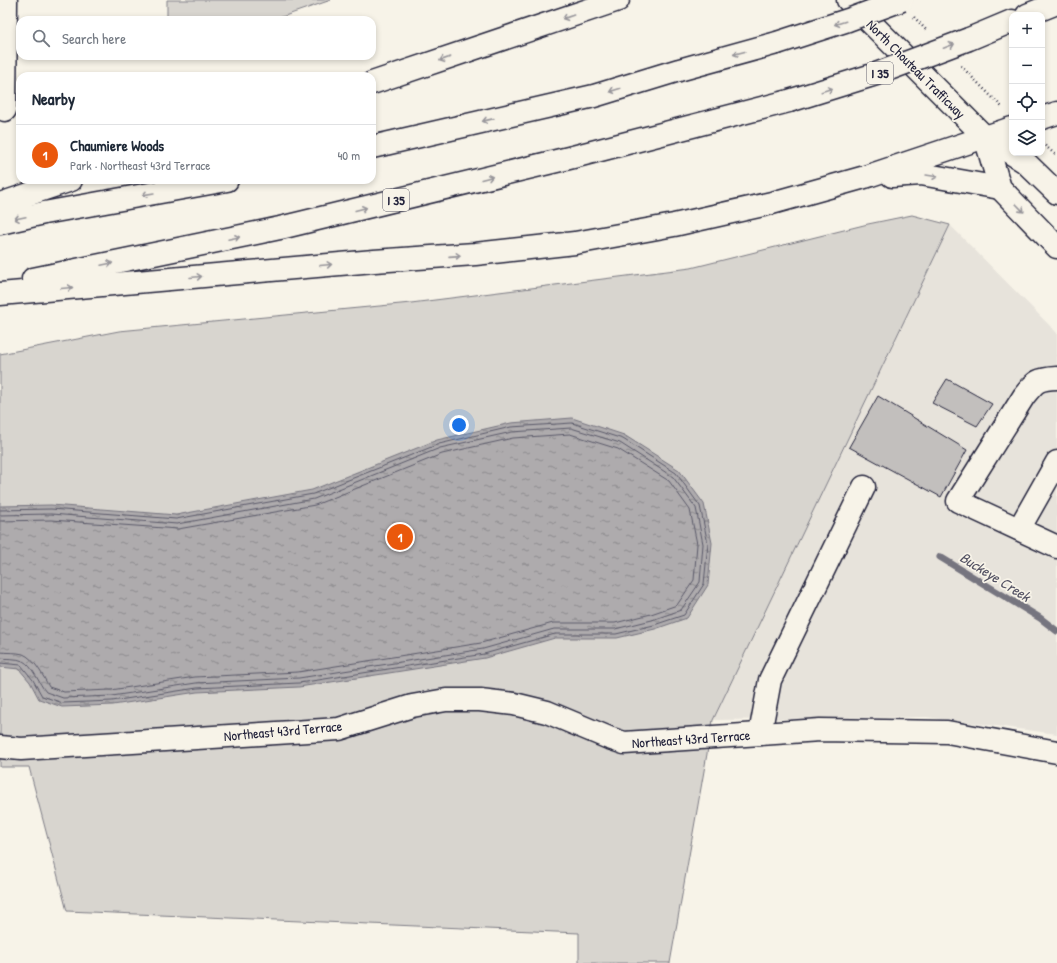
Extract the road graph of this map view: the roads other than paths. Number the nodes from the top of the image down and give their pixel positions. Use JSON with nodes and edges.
{"nodes":[{"id":1,"x":6,"y":0,"type":"edge"},
{"id":2,"x":618,"y":0,"type":"edge"},
{"id":3,"x":848,"y":0,"type":"edge"},
{"id":4,"x":902,"y":0,"type":"edge"},
{"id":5,"x":1057,"y":3,"type":"edge"},
{"id":6,"x":1034,"y":12,"type":"edge"},
{"id":7,"x":1009,"y":22,"type":"edge"},
{"id":8,"x":376,"y":82,"type":"edge"},
{"id":9,"x":5,"y":110,"type":"dead end"},
{"id":10,"x":1057,"y":113,"type":"edge"},
{"id":11,"x":1045,"y":117,"type":"edge"},
{"id":12,"x":1009,"y":129,"type":"edge"},
{"id":13,"x":985,"y":137,"type":"junction"},
{"id":14,"x":376,"y":146,"type":"edge"},
{"id":15,"x":865,"y":177,"type":"junction"},
{"id":16,"x":59,"y":184,"type":"edge"},
{"id":17,"x":205,"y":184,"type":"edge"},
{"id":18,"x":1000,"y":188,"type":"junction"},
{"id":19,"x":1057,"y":193,"type":"edge"},
{"id":20,"x":0,"y":204,"type":"edge"},
{"id":21,"x":0,"y":223,"type":"edge"},
{"id":22,"x":1057,"y":247,"type":"edge"},
{"id":23,"x":0,"y":286,"type":"edge"},
{"id":24,"x":0,"y":294,"type":"edge"},
{"id":25,"x":1057,"y":378,"type":"edge"},
{"id":26,"x":1057,"y":462,"type":"edge"},
{"id":27,"x":864,"y":487,"type":"dead end"},
{"id":28,"x":1019,"y":529,"type":"junction"},
{"id":29,"x":1057,"y":547,"type":"edge"},
{"id":30,"x":760,"y":734,"type":"junction"},
{"id":31,"x":0,"y":747,"type":"edge"},
{"id":32,"x":1057,"y":752,"type":"edge"}],
"edges":[{"from":1,"to":9,"type":"main road"},
{"from":2,"to":8,"type":"main road","one_way":true},
{"from":3,"to":13,"type":"main road","name":"North Chouteau Trafficway"},
{"from":4,"to":14,"type":"main road","one_way":true,"bridge":true},
{"from":5,"to":6,"type":"main road"},
{"from":23,"to":7,"type":"main road","number":"I 35","one_way":true,"bridge":true},
{"from":10,"to":11,"type":"main road"},
{"from":12,"to":13,"type":"main road"},
{"from":13,"to":15,"type":"main road"},
{"from":13,"to":18,"type":"main road"},
{"from":13,"to":19,"type":"main road","name":"North Chouteau Trafficway"},
{"from":15,"to":18,"type":"main road","one_way":true},
{"from":24,"to":15,"type":"main road","one_way":true},
{"from":16,"to":20,"type":"main road"},
{"from":17,"to":21,"type":"main road","one_way":true},
{"from":18,"to":22,"type":"main road","one_way":true},
{"from":25,"to":28,"type":"main road"},
{"from":26,"to":28,"type":"main road"},
{"from":27,"to":30,"type":"main road"},
{"from":28,"to":29,"type":"main road"},
{"from":30,"to":31,"type":"main road","name":"Northeast 43rd Terrace"},
{"from":30,"to":32,"type":"main road","name":"Northeast 43rd Terrace"}]}
